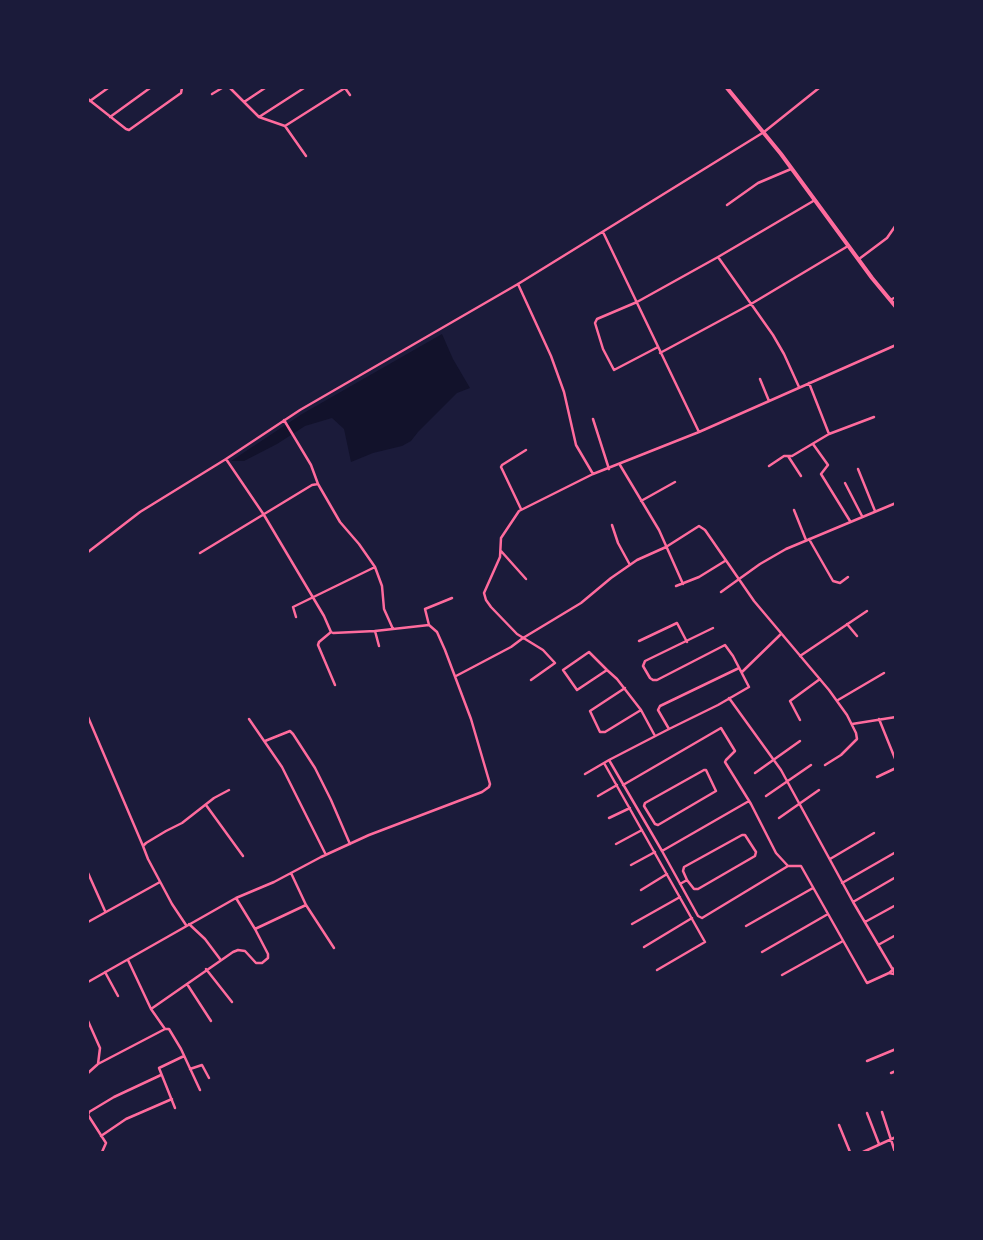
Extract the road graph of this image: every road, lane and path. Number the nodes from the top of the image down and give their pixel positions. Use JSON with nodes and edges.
{"nodes":[{"id":1,"x":108,"y":88,"type":"edge"},
{"id":2,"x":150,"y":88,"type":"edge"},
{"id":3,"x":182,"y":88,"type":"edge"},
{"id":4,"x":222,"y":88,"type":"edge"},
{"id":5,"x":230,"y":88,"type":"edge"},
{"id":6,"x":265,"y":88,"type":"edge"},
{"id":7,"x":304,"y":88,"type":"edge"},
{"id":8,"x":345,"y":88,"type":"edge"},
{"id":9,"x":727,"y":88,"type":"edge"},
{"id":10,"x":819,"y":88,"type":"edge"},
{"id":11,"x":339,"y":89,"type":"edge"},
{"id":12,"x":212,"y":94,"type":"dead end"},
{"id":13,"x":350,"y":95,"type":"dead end"},
{"id":14,"x":89,"y":100,"type":"edge"},
{"id":15,"x":244,"y":102,"type":"junction"},
{"id":16,"x":110,"y":117,"type":"junction"},
{"id":17,"x":259,"y":117,"type":"junction"},
{"id":18,"x":285,"y":126,"type":"junction"},
{"id":19,"x":764,"y":132,"type":"junction"},
{"id":20,"x":306,"y":156,"type":"dead end"},
{"id":21,"x":792,"y":168,"type":"junction"},
{"id":22,"x":815,"y":200,"type":"junction"},
{"id":23,"x":727,"y":205,"type":"dead end"},
{"id":24,"x":896,"y":225,"type":"edge"},
{"id":25,"x":602,"y":232,"type":"junction"},
{"id":26,"x":849,"y":245,"type":"junction"},
{"id":27,"x":718,"y":258,"type":"junction"},
{"id":28,"x":859,"y":259,"type":"junction"},
{"id":29,"x":518,"y":284,"type":"junction"},
{"id":30,"x":896,"y":297,"type":"edge"},
{"id":31,"x":890,"y":300,"type":"junction"},
{"id":32,"x":637,"y":302,"type":"junction"},
{"id":33,"x":751,"y":304,"type":"junction"},
{"id":34,"x":895,"y":305,"type":"edge"},
{"id":35,"x":896,"y":345,"type":"edge"},
{"id":36,"x":658,"y":348,"type":"junction"},
{"id":37,"x":660,"y":352,"type":"junction"},
{"id":38,"x":760,"y":379,"type":"dead end"},
{"id":39,"x":809,"y":384,"type":"junction"},
{"id":40,"x":800,"y":388,"type":"junction"},
{"id":41,"x":769,"y":401,"type":"junction"},
{"id":42,"x":874,"y":417,"type":"dead end"},
{"id":43,"x":593,"y":419,"type":"dead end"},
{"id":44,"x":284,"y":420,"type":"junction"},
{"id":45,"x":699,"y":432,"type":"junction"},
{"id":46,"x":829,"y":434,"type":"junction"},
{"id":47,"x":814,"y":444,"type":"junction"},
{"id":48,"x":526,"y":450,"type":"dead end"},
{"id":49,"x":788,"y":456,"type":"junction"},
{"id":50,"x":226,"y":459,"type":"junction"},
{"id":51,"x":620,"y":465,"type":"junction"},
{"id":52,"x":769,"y":466,"type":"dead end"},
{"id":53,"x":609,"y":469,"type":"junction"},
{"id":54,"x":858,"y":469,"type":"dead end"},
{"id":55,"x":593,"y":474,"type":"junction"},
{"id":56,"x":801,"y":476,"type":"dead end"},
{"id":57,"x":675,"y":482,"type":"dead end"},
{"id":58,"x":845,"y":483,"type":"dead end"},
{"id":59,"x":318,"y":484,"type":"junction"},
{"id":60,"x":641,"y":501,"type":"junction"},
{"id":61,"x":896,"y":502,"type":"edge"},
{"id":62,"x":521,"y":509,"type":"junction"},
{"id":63,"x":794,"y":510,"type":"dead end"},
{"id":64,"x":875,"y":512,"type":"junction"},
{"id":65,"x":264,"y":515,"type":"junction"},
{"id":66,"x":862,"y":516,"type":"junction"},
{"id":67,"x":850,"y":521,"type":"junction"},
{"id":68,"x":612,"y":525,"type":"dead end"},
{"id":69,"x":808,"y":540,"type":"junction"},
{"id":70,"x":666,"y":547,"type":"junction"},
{"id":71,"x":501,"y":551,"type":"junction"},
{"id":72,"x":88,"y":552,"type":"edge"},
{"id":73,"x":200,"y":553,"type":"dead end"},
{"id":74,"x":725,"y":561,"type":"junction"},
{"id":75,"x":630,"y":565,"type":"junction"},
{"id":76,"x":375,"y":567,"type":"junction"},
{"id":77,"x":848,"y":578,"type":"dead end"},
{"id":78,"x":526,"y":579,"type":"dead end"},
{"id":79,"x":739,"y":579,"type":"junction"},
{"id":80,"x":683,"y":584,"type":"junction"},
{"id":81,"x":676,"y":586,"type":"dead end"},
{"id":82,"x":721,"y":592,"type":"dead end"},
{"id":83,"x":313,"y":596,"type":"junction"},
{"id":84,"x":452,"y":598,"type":"dead end"},
{"id":85,"x":867,"y":611,"type":"dead end"},
{"id":86,"x":296,"y":618,"type":"dead end"},
{"id":87,"x":847,"y":624,"type":"junction"},
{"id":88,"x":429,"y":625,"type":"junction"},
{"id":89,"x":713,"y":628,"type":"dead end"},
{"id":90,"x":393,"y":629,"type":"junction"},
{"id":91,"x":375,"y":631,"type":"junction"},
{"id":92,"x":331,"y":632,"type":"junction"},
{"id":93,"x":781,"y":634,"type":"junction"},
{"id":94,"x":857,"y":636,"type":"dead end"},
{"id":95,"x":523,"y":638,"type":"junction"},
{"id":96,"x":639,"y":641,"type":"dead end"},
{"id":97,"x":686,"y":642,"type":"junction"},
{"id":98,"x":379,"y":646,"type":"dead end"},
{"id":99,"x":800,"y":656,"type":"junction"},
{"id":100,"x":739,"y":667,"type":"junction"},
{"id":101,"x":607,"y":670,"type":"junction"},
{"id":102,"x":742,"y":672,"type":"junction"},
{"id":103,"x":884,"y":673,"type":"dead end"},
{"id":104,"x":456,"y":676,"type":"junction"},
{"id":105,"x":820,"y":679,"type":"junction"},
{"id":106,"x":531,"y":680,"type":"dead end"},
{"id":107,"x":335,"y":685,"type":"dead end"},
{"id":108,"x":625,"y":688,"type":"junction"},
{"id":109,"x":730,"y":698,"type":"junction"},
{"id":110,"x":838,"y":700,"type":"junction"},
{"id":111,"x":641,"y":710,"type":"junction"},
{"id":112,"x":88,"y":717,"type":"edge"},
{"id":113,"x":896,"y":717,"type":"edge"},
{"id":114,"x":249,"y":719,"type":"dead end"},
{"id":115,"x":879,"y":719,"type":"junction"},
{"id":116,"x":800,"y":720,"type":"dead end"},
{"id":117,"x":852,"y":724,"type":"junction"},
{"id":118,"x":668,"y":729,"type":"junction"},
{"id":119,"x":657,"y":735,"type":"junction"},
{"id":120,"x":265,"y":741,"type":"junction"},
{"id":121,"x":800,"y":741,"type":"dead end"},
{"id":122,"x":609,"y":760,"type":"junction"},
{"id":123,"x":774,"y":760,"type":"junction"},
{"id":124,"x":604,"y":762,"type":"junction"},
{"id":125,"x":896,"y":762,"type":"edge"},
{"id":126,"x":826,"y":764,"type":"dead end"},
{"id":127,"x":811,"y":765,"type":"dead end"},
{"id":128,"x":896,"y":768,"type":"edge"},
{"id":129,"x":755,"y":773,"type":"dead end"},
{"id":130,"x":585,"y":774,"type":"dead end"},
{"id":131,"x":877,"y":777,"type":"dead end"},
{"id":132,"x":788,"y":782,"type":"junction"},
{"id":133,"x":623,"y":784,"type":"junction"},
{"id":134,"x":617,"y":785,"type":"junction"},
{"id":135,"x":229,"y":790,"type":"dead end"},
{"id":136,"x":820,"y":790,"type":"dead end"},
{"id":137,"x":598,"y":796,"type":"dead end"},
{"id":138,"x":766,"y":796,"type":"dead end"},
{"id":139,"x":749,"y":801,"type":"junction"},
{"id":140,"x":800,"y":803,"type":"junction"},
{"id":141,"x":206,"y":805,"type":"junction"},
{"id":142,"x":630,"y":808,"type":"junction"},
{"id":143,"x":650,"y":814,"type":"junction"},
{"id":144,"x":609,"y":818,"type":"dead end"},
{"id":145,"x":643,"y":818,"type":"junction"},
{"id":146,"x":779,"y":818,"type":"dead end"},
{"id":147,"x":642,"y":830,"type":"junction"},
{"id":148,"x":874,"y":833,"type":"dead end"},
{"id":149,"x":350,"y":844,"type":"junction"},
{"id":150,"x":616,"y":844,"type":"dead end"},
{"id":151,"x":144,"y":846,"type":"junction"},
{"id":152,"x":662,"y":851,"type":"junction"},
{"id":153,"x":655,"y":852,"type":"junction"},
{"id":154,"x":896,"y":852,"type":"edge"},
{"id":155,"x":326,"y":854,"type":"junction"},
{"id":156,"x":243,"y":856,"type":"dead end"},
{"id":157,"x":830,"y":859,"type":"junction"},
{"id":158,"x":631,"y":865,"type":"dead end"},
{"id":159,"x":788,"y":866,"type":"junction"},
{"id":160,"x":88,"y":872,"type":"edge"},
{"id":161,"x":291,"y":873,"type":"junction"},
{"id":162,"x":667,"y":874,"type":"junction"},
{"id":163,"x":896,"y":877,"type":"edge"},
{"id":164,"x":688,"y":880,"type":"junction"},
{"id":165,"x":160,"y":882,"type":"junction"},
{"id":166,"x":842,"y":883,"type":"junction"},
{"id":167,"x":680,"y":884,"type":"junction"},
{"id":168,"x":813,"y":888,"type":"junction"},
{"id":169,"x":640,"y":890,"type":"dead end"},
{"id":170,"x":680,"y":897,"type":"junction"},
{"id":171,"x":236,"y":898,"type":"junction"},
{"id":172,"x":852,"y":902,"type":"junction"},
{"id":173,"x":306,"y":905,"type":"junction"},
{"id":174,"x":896,"y":905,"type":"edge"},
{"id":175,"x":105,"y":911,"type":"junction"},
{"id":176,"x":828,"y":914,"type":"junction"},
{"id":177,"x":692,"y":918,"type":"junction"},
{"id":178,"x":88,"y":922,"type":"edge"},
{"id":179,"x":864,"y":922,"type":"junction"},
{"id":180,"x":188,"y":924,"type":"junction"},
{"id":181,"x":632,"y":924,"type":"dead end"},
{"id":182,"x":746,"y":926,"type":"dead end"},
{"id":183,"x":255,"y":929,"type":"junction"},
{"id":184,"x":896,"y":935,"type":"edge"},
{"id":185,"x":843,"y":941,"type":"junction"},
{"id":186,"x":878,"y":945,"type":"junction"},
{"id":187,"x":644,"y":947,"type":"dead end"},
{"id":188,"x":334,"y":948,"type":"dead end"},
{"id":189,"x":762,"y":952,"type":"dead end"},
{"id":190,"x":220,"y":959,"type":"junction"},
{"id":191,"x":128,"y":960,"type":"junction"},
{"id":192,"x":894,"y":968,"type":"edge"},
{"id":193,"x":206,"y":970,"type":"junction"},
{"id":194,"x":657,"y":970,"type":"dead end"},
{"id":195,"x":105,"y":972,"type":"junction"},
{"id":196,"x":895,"y":974,"type":"edge"},
{"id":197,"x":782,"y":975,"type":"dead end"},
{"id":198,"x":886,"y":975,"type":"junction"},
{"id":199,"x":88,"y":982,"type":"edge"},
{"id":200,"x":187,"y":984,"type":"junction"},
{"id":201,"x":118,"y":996,"type":"dead end"},
{"id":202,"x":232,"y":1002,"type":"dead end"},
{"id":203,"x":152,"y":1009,"type":"junction"},
{"id":204,"x":88,"y":1021,"type":"edge"},
{"id":205,"x":211,"y":1021,"type":"dead end"},
{"id":206,"x":165,"y":1030,"type":"junction"},
{"id":207,"x":896,"y":1049,"type":"edge"},
{"id":208,"x":184,"y":1056,"type":"junction"},
{"id":209,"x":867,"y":1061,"type":"dead end"},
{"id":210,"x":98,"y":1064,"type":"junction"},
{"id":211,"x":190,"y":1069,"type":"junction"},
{"id":212,"x":896,"y":1071,"type":"edge"},
{"id":213,"x":88,"y":1073,"type":"edge"},
{"id":214,"x":891,"y":1073,"type":"dead end"},
{"id":215,"x":161,"y":1075,"type":"junction"},
{"id":216,"x":208,"y":1078,"type":"dead end"},
{"id":217,"x":200,"y":1090,"type":"dead end"},
{"id":218,"x":172,"y":1099,"type":"junction"},
{"id":219,"x":175,"y":1108,"type":"dead end"},
{"id":220,"x":882,"y":1112,"type":"dead end"},
{"id":221,"x":867,"y":1113,"type":"dead end"},
{"id":222,"x":839,"y":1125,"type":"dead end"},
{"id":223,"x":101,"y":1136,"type":"junction"},
{"id":224,"x":896,"y":1137,"type":"edge"},
{"id":225,"x":890,"y":1139,"type":"junction"},
{"id":226,"x":879,"y":1144,"type":"junction"},
{"id":227,"x":102,"y":1152,"type":"edge"},
{"id":228,"x":850,"y":1152,"type":"edge"},
{"id":229,"x":863,"y":1152,"type":"edge"},
{"id":230,"x":895,"y":1152,"type":"edge"}],
"edges":[{"from":1,"to":14,"type":"street"},
{"from":2,"to":16,"type":"street"},
{"from":3,"to":16,"type":"street"},
{"from":4,"to":12,"type":"street"},
{"from":5,"to":15,"type":"street"},
{"from":6,"to":15,"type":"street"},
{"from":7,"to":17,"type":"street"},
{"from":8,"to":11,"type":"street"},
{"from":8,"to":13,"type":"street"},
{"from":9,"to":19,"type":"main road"},
{"from":10,"to":19,"type":"street"},
{"from":11,"to":18,"type":"street"},
{"from":14,"to":16,"type":"street"},
{"from":15,"to":17,"type":"street"},
{"from":17,"to":18,"type":"street"},
{"from":18,"to":20,"type":"street"},
{"from":19,"to":21,"type":"main road"},
{"from":19,"to":25,"type":"street"},
{"from":21,"to":22,"type":"main road"},
{"from":21,"to":23,"type":"street"},
{"from":22,"to":26,"type":"main road"},
{"from":22,"to":27,"type":"street"},
{"from":24,"to":28,"type":"street"},
{"from":25,"to":29,"type":"street"},
{"from":25,"to":32,"type":"street"},
{"from":26,"to":28,"type":"main road"},
{"from":26,"to":33,"type":"street"},
{"from":27,"to":32,"type":"street"},
{"from":27,"to":33,"type":"street"},
{"from":28,"to":31,"type":"main road"},
{"from":29,"to":44,"type":"street"},
{"from":29,"to":55,"type":"street"},
{"from":30,"to":31,"type":"street"},
{"from":31,"to":34,"type":"main road"},
{"from":32,"to":36,"type":"street"},
{"from":32,"to":36,"type":"street"},
{"from":33,"to":37,"type":"street"},
{"from":33,"to":40,"type":"street"},
{"from":35,"to":39,"type":"street"},
{"from":36,"to":37,"type":"street"},
{"from":37,"to":45,"type":"street"},
{"from":38,"to":41,"type":"street"},
{"from":39,"to":40,"type":"street"},
{"from":39,"to":46,"type":"street"},
{"from":40,"to":41,"type":"street"},
{"from":41,"to":45,"type":"street"},
{"from":42,"to":46,"type":"street"},
{"from":43,"to":53,"type":"street"},
{"from":44,"to":50,"type":"street"},
{"from":44,"to":59,"type":"street"},
{"from":45,"to":51,"type":"street"},
{"from":46,"to":47,"type":"street"},
{"from":47,"to":49,"type":"street"},
{"from":47,"to":67,"type":"street"},
{"from":48,"to":62,"type":"street"},
{"from":49,"to":52,"type":"street"},
{"from":49,"to":56,"type":"street"},
{"from":50,"to":65,"type":"street"},
{"from":50,"to":72,"type":"street"},
{"from":51,"to":53,"type":"street"},
{"from":51,"to":60,"type":"street"},
{"from":53,"to":55,"type":"street"},
{"from":54,"to":64,"type":"street"},
{"from":55,"to":62,"type":"street"},
{"from":57,"to":60,"type":"street"},
{"from":58,"to":66,"type":"street"},
{"from":59,"to":65,"type":"street"},
{"from":59,"to":76,"type":"street"},
{"from":60,"to":70,"type":"street"},
{"from":61,"to":64,"type":"street"},
{"from":62,"to":71,"type":"street"},
{"from":63,"to":69,"type":"street"},
{"from":64,"to":66,"type":"street"},
{"from":65,"to":73,"type":"street"},
{"from":65,"to":83,"type":"street"},
{"from":66,"to":67,"type":"street"},
{"from":67,"to":69,"type":"street"},
{"from":68,"to":75,"type":"street"},
{"from":69,"to":77,"type":"street"},
{"from":69,"to":79,"type":"street"},
{"from":70,"to":74,"type":"street"},
{"from":70,"to":75,"type":"street"},
{"from":70,"to":80,"type":"street"},
{"from":71,"to":78,"type":"street"},
{"from":71,"to":95,"type":"street"},
{"from":74,"to":79,"type":"street"},
{"from":74,"to":80,"type":"street"},
{"from":75,"to":95,"type":"street"},
{"from":76,"to":83,"type":"street"},
{"from":76,"to":90,"type":"street"},
{"from":79,"to":82,"type":"street"},
{"from":79,"to":93,"type":"street"},
{"from":80,"to":81,"type":"street"},
{"from":83,"to":86,"type":"street"},
{"from":83,"to":92,"type":"street"},
{"from":84,"to":88,"type":"street"},
{"from":85,"to":87,"type":"street"},
{"from":87,"to":94,"type":"street"},
{"from":87,"to":99,"type":"street"},
{"from":88,"to":90,"type":"street"},
{"from":88,"to":104,"type":"street"},
{"from":89,"to":97,"type":"street"},
{"from":90,"to":91,"type":"street"},
{"from":91,"to":92,"type":"street"},
{"from":91,"to":98,"type":"street"},
{"from":92,"to":107,"type":"street"},
{"from":93,"to":99,"type":"street"},
{"from":93,"to":102,"type":"street"},
{"from":95,"to":104,"type":"street"},
{"from":95,"to":106,"type":"street"},
{"from":96,"to":97,"type":"street"},
{"from":97,"to":100,"type":"street"},
{"from":99,"to":105,"type":"street"},
{"from":100,"to":102,"type":"street"},
{"from":100,"to":118,"type":"street"},
{"from":101,"to":101,"type":"street"},
{"from":101,"to":108,"type":"street"},
{"from":102,"to":109,"type":"street"},
{"from":103,"to":110,"type":"street"},
{"from":104,"to":149,"type":"street"},
{"from":105,"to":110,"type":"street"},
{"from":105,"to":116,"type":"street"},
{"from":108,"to":111,"type":"street"},
{"from":108,"to":111,"type":"street"},
{"from":109,"to":118,"type":"street"},
{"from":109,"to":123,"type":"street"},
{"from":110,"to":117,"type":"street"},
{"from":111,"to":119,"type":"street"},
{"from":112,"to":151,"type":"street"},
{"from":113,"to":115,"type":"street"},
{"from":114,"to":120,"type":"street"},
{"from":115,"to":117,"type":"street"},
{"from":115,"to":125,"type":"street"},
{"from":117,"to":126,"type":"street"},
{"from":118,"to":119,"type":"street"},
{"from":119,"to":122,"type":"street"},
{"from":120,"to":149,"type":"street"},
{"from":120,"to":155,"type":"street"},
{"from":121,"to":123,"type":"street"},
{"from":122,"to":124,"type":"street"},
{"from":122,"to":133,"type":"street"},
{"from":123,"to":129,"type":"street"},
{"from":123,"to":132,"type":"street"},
{"from":124,"to":130,"type":"street"},
{"from":124,"to":134,"type":"street"},
{"from":127,"to":132,"type":"street"},
{"from":128,"to":131,"type":"street"},
{"from":132,"to":138,"type":"street"},
{"from":132,"to":140,"type":"street"},
{"from":133,"to":139,"type":"street"},
{"from":133,"to":145,"type":"street"},
{"from":134,"to":137,"type":"street"},
{"from":134,"to":142,"type":"street"},
{"from":135,"to":141,"type":"street"},
{"from":136,"to":140,"type":"street"},
{"from":139,"to":152,"type":"street"},
{"from":139,"to":159,"type":"street"},
{"from":140,"to":146,"type":"street"},
{"from":140,"to":157,"type":"street"},
{"from":141,"to":151,"type":"street"},
{"from":141,"to":156,"type":"street"},
{"from":142,"to":144,"type":"street"},
{"from":142,"to":147,"type":"street"},
{"from":143,"to":143,"type":"street"},
{"from":143,"to":145,"type":"street"},
{"from":145,"to":152,"type":"street"},
{"from":147,"to":150,"type":"street"},
{"from":147,"to":153,"type":"street"},
{"from":148,"to":157,"type":"street"},
{"from":149,"to":155,"type":"street"},
{"from":151,"to":165,"type":"street"},
{"from":152,"to":167,"type":"street"},
{"from":153,"to":158,"type":"street"},
{"from":153,"to":162,"type":"street"},
{"from":154,"to":166,"type":"street"},
{"from":155,"to":161,"type":"street"},
{"from":157,"to":166,"type":"street"},
{"from":159,"to":167,"type":"street"},
{"from":159,"to":168,"type":"street"},
{"from":160,"to":175,"type":"street"},
{"from":161,"to":171,"type":"street"},
{"from":161,"to":173,"type":"street"},
{"from":162,"to":169,"type":"street"},
{"from":162,"to":170,"type":"street"},
{"from":163,"to":172,"type":"street"},
{"from":164,"to":164,"type":"street"},
{"from":164,"to":167,"type":"street"},
{"from":165,"to":175,"type":"street"},
{"from":165,"to":180,"type":"street"},
{"from":166,"to":172,"type":"street"},
{"from":168,"to":176,"type":"street"},
{"from":168,"to":182,"type":"street"},
{"from":170,"to":177,"type":"street"},
{"from":170,"to":181,"type":"street"},
{"from":171,"to":180,"type":"street"},
{"from":171,"to":183,"type":"street"},
{"from":172,"to":179,"type":"street"},
{"from":173,"to":183,"type":"street"},
{"from":173,"to":188,"type":"street"},
{"from":174,"to":179,"type":"street"},
{"from":175,"to":178,"type":"street"},
{"from":176,"to":185,"type":"street"},
{"from":176,"to":189,"type":"street"},
{"from":177,"to":187,"type":"street"},
{"from":177,"to":194,"type":"street"},
{"from":179,"to":186,"type":"street"},
{"from":180,"to":190,"type":"street"},
{"from":180,"to":191,"type":"street"},
{"from":183,"to":190,"type":"street"},
{"from":184,"to":186,"type":"street"},
{"from":185,"to":197,"type":"street"},
{"from":185,"to":198,"type":"street"},
{"from":186,"to":192,"type":"street"},
{"from":190,"to":193,"type":"street"},
{"from":191,"to":195,"type":"street"},
{"from":191,"to":203,"type":"street"},
{"from":192,"to":196,"type":"street"},
{"from":192,"to":198,"type":"street"},
{"from":193,"to":200,"type":"street"},
{"from":193,"to":202,"type":"street"},
{"from":195,"to":199,"type":"street"},
{"from":195,"to":201,"type":"street"},
{"from":196,"to":198,"type":"street"},
{"from":200,"to":203,"type":"street"},
{"from":200,"to":205,"type":"street"},
{"from":203,"to":206,"type":"street"},
{"from":204,"to":210,"type":"street"},
{"from":206,"to":208,"type":"street"},
{"from":206,"to":210,"type":"street"},
{"from":207,"to":209,"type":"street"},
{"from":208,"to":211,"type":"street"},
{"from":208,"to":215,"type":"street"},
{"from":210,"to":213,"type":"street"},
{"from":211,"to":216,"type":"street"},
{"from":211,"to":217,"type":"street"},
{"from":212,"to":214,"type":"street"},
{"from":215,"to":218,"type":"street"},
{"from":215,"to":223,"type":"street"},
{"from":218,"to":219,"type":"street"},
{"from":218,"to":223,"type":"street"},
{"from":220,"to":225,"type":"street"},
{"from":221,"to":226,"type":"street"},
{"from":222,"to":228,"type":"street"},
{"from":223,"to":227,"type":"street"},
{"from":224,"to":225,"type":"street"},
{"from":225,"to":226,"type":"street"},
{"from":225,"to":230,"type":"street"},
{"from":226,"to":229,"type":"street"}]}
